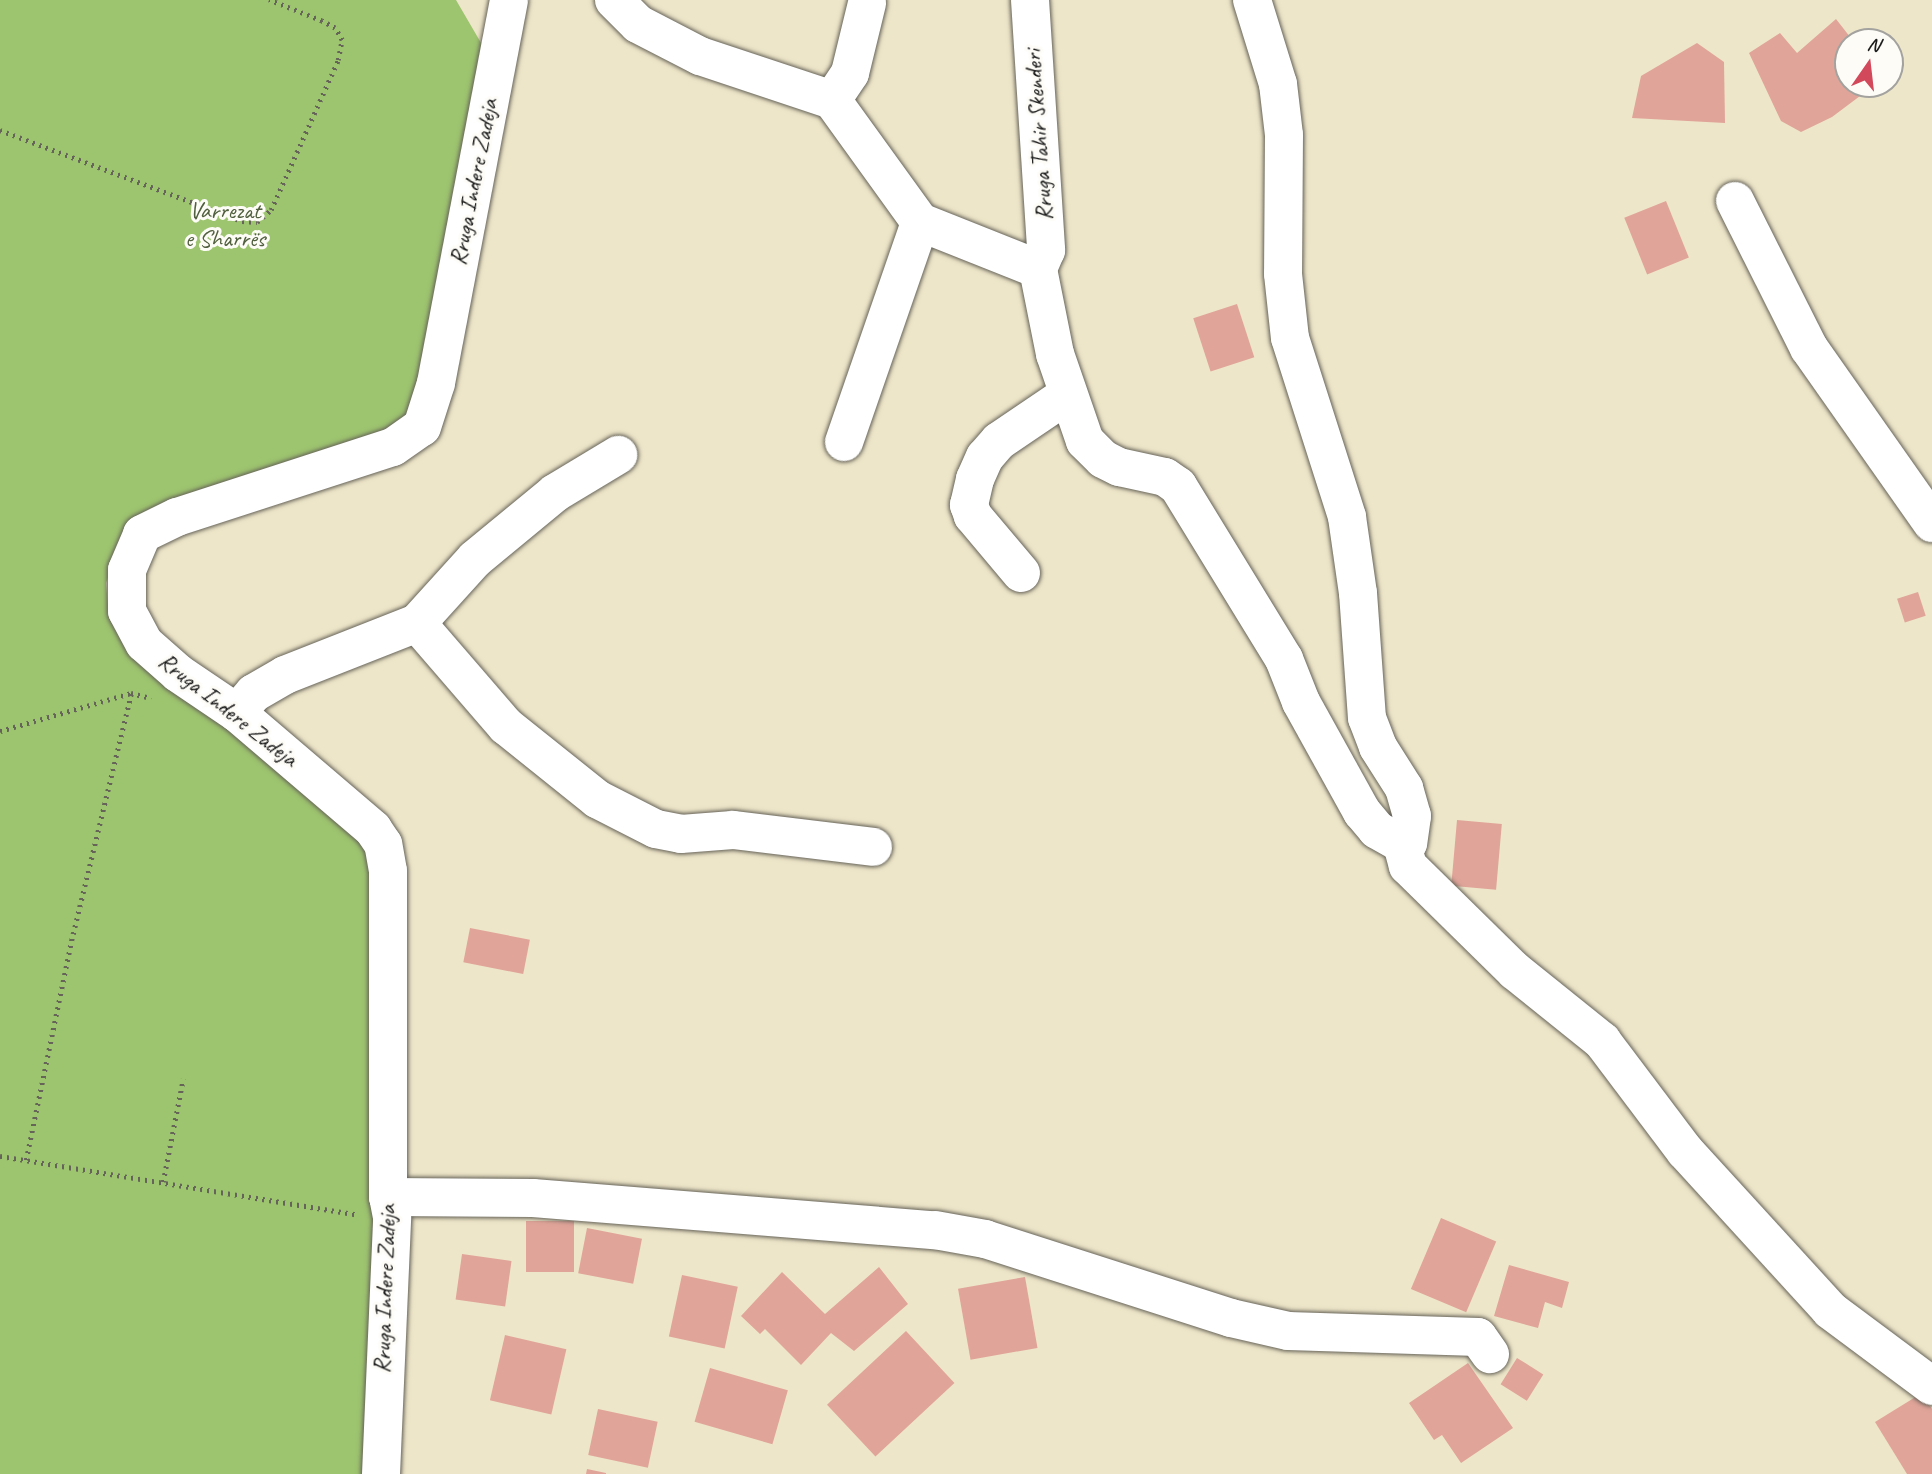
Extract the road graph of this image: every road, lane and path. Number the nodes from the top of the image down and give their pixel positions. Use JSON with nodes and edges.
{"nodes":[{"id":1,"x":269,"y":0,"type":"edge"},
{"id":2,"x":509,"y":0,"type":"edge"},
{"id":3,"x":614,"y":0,"type":"edge"},
{"id":4,"x":1030,"y":0,"type":"edge"},
{"id":5,"x":1252,"y":0,"type":"edge"},
{"id":6,"x":867,"y":3,"type":"dead end"},
{"id":7,"x":832,"y":100,"type":"junction"},
{"id":8,"x":0,"y":130,"type":"edge"},
{"id":9,"x":1735,"y":201,"type":"dead end"},
{"id":10,"x":920,"y":222,"type":"junction"},
{"id":11,"x":1038,"y":270,"type":"junction"},
{"id":12,"x":1068,"y":395,"type":"junction"},
{"id":13,"x":844,"y":442,"type":"dead end"},
{"id":14,"x":618,"y":455,"type":"dead end"},
{"id":15,"x":1932,"y":523,"type":"edge"},
{"id":16,"x":1021,"y":573,"type":"dead end"},
{"id":17,"x":417,"y":623,"type":"junction"},
{"id":18,"x":131,"y":693,"type":"junction"},
{"id":19,"x":161,"y":704,"type":"dead end"},
{"id":20,"x":237,"y":713,"type":"junction"},
{"id":21,"x":0,"y":731,"type":"edge"},
{"id":22,"x":1402,"y":844,"type":"junction"},
{"id":23,"x":873,"y":847,"type":"dead end"},
{"id":24,"x":183,"y":1079,"type":"dead end"},
{"id":25,"x":0,"y":1156,"type":"edge"},
{"id":26,"x":26,"y":1160,"type":"junction"},
{"id":27,"x":163,"y":1182,"type":"junction"},
{"id":28,"x":372,"y":1199,"type":"junction"},
{"id":29,"x":1490,"y":1354,"type":"dead end"},
{"id":30,"x":1932,"y":1386,"type":"edge"},
{"id":31,"x":382,"y":1474,"type":"edge"}],
"edges":[{"from":1,"to":8,"type":"path"},
{"from":2,"to":20,"type":"street","name":"Rruga Indere Zadeja"},
{"from":3,"to":7,"type":"street"},
{"from":4,"to":11,"type":"street","name":"Rruga Tahir Skenderi"},
{"from":5,"to":22,"type":"street"},
{"from":6,"to":7,"type":"street"},
{"from":7,"to":10,"type":"street"},
{"from":9,"to":15,"type":"street"},
{"from":10,"to":11,"type":"street"},
{"from":10,"to":13,"type":"street"},
{"from":11,"to":12,"type":"street"},
{"from":12,"to":16,"type":"street"},
{"from":12,"to":22,"type":"street"},
{"from":14,"to":17,"type":"street"},
{"from":17,"to":20,"type":"street"},
{"from":17,"to":23,"type":"street"},
{"from":18,"to":19,"type":"path"},
{"from":18,"to":21,"type":"path"},
{"from":18,"to":26,"type":"path"},
{"from":20,"to":28,"type":"street","name":"Rruga Indere Zadeja"},
{"from":22,"to":30,"type":"street"},
{"from":24,"to":27,"type":"path"},
{"from":25,"to":26,"type":"path"},
{"from":26,"to":27,"type":"path"},
{"from":27,"to":28,"type":"path"},
{"from":28,"to":29,"type":"street"},
{"from":28,"to":31,"type":"street","name":"Rruga Indere Zadeja"}]}
